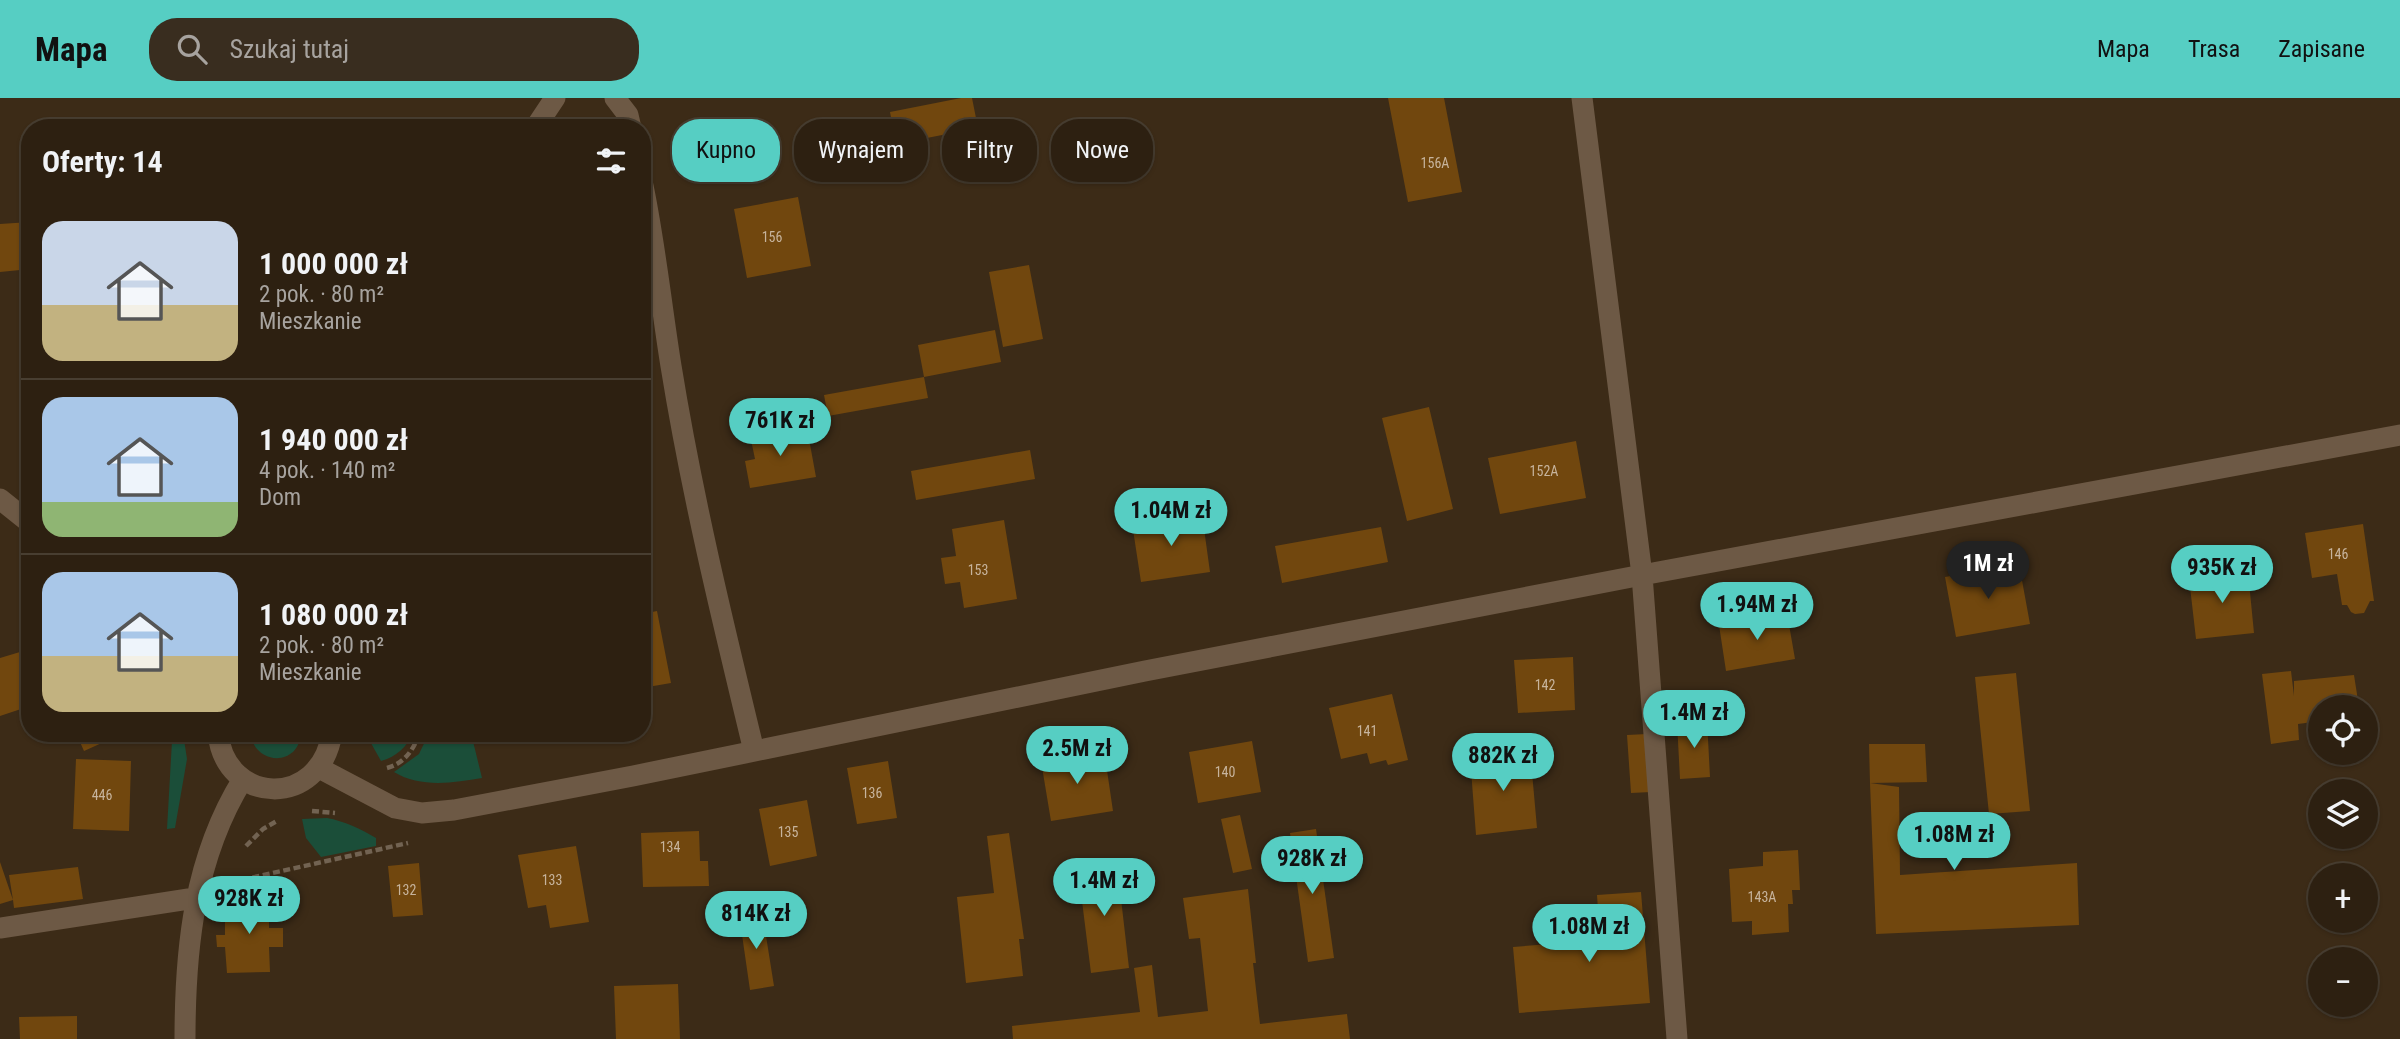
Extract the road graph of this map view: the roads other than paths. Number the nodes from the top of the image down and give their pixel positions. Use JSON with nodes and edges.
{"nodes":[{"id":1,"x":555,"y":98,"type":"edge"},
{"id":2,"x":615,"y":98,"type":"edge"},
{"id":3,"x":1582,"y":98,"type":"edge"},
{"id":4,"x":541,"y":119,"type":"edge"},
{"id":5,"x":629,"y":119,"type":"edge"},
{"id":6,"x":651,"y":224,"type":"edge"},
{"id":7,"x":2400,"y":435,"type":"edge"},
{"id":8,"x":0,"y":499,"type":"edge"},
{"id":9,"x":21,"y":516,"type":"edge"},
{"id":10,"x":1642,"y":575,"type":"junction"},
{"id":11,"x":220,"y":742,"type":"edge"},
{"id":12,"x":331,"y":742,"type":"edge"},
{"id":13,"x":754,"y":751,"type":"junction"},
{"id":14,"x":319,"y":768,"type":"junction"},
{"id":15,"x":243,"y":779,"type":"junction"},
{"id":16,"x":195,"y":898,"type":"junction"},
{"id":17,"x":0,"y":928,"type":"edge"},
{"id":18,"x":185,"y":1039,"type":"edge"},
{"id":19,"x":1677,"y":1039,"type":"edge"}],
"edges":[{"from":1,"to":4,"type":"street"},
{"from":2,"to":5,"type":"street"},
{"from":3,"to":10,"type":"street"},
{"from":6,"to":13,"type":"street"},
{"from":7,"to":10,"type":"street"},
{"from":8,"to":9,"type":"street"},
{"from":10,"to":13,"type":"street"},
{"from":10,"to":19,"type":"street"},
{"from":11,"to":15,"type":"street"},
{"from":12,"to":14,"type":"street"},
{"from":13,"to":14,"type":"street"},
{"from":14,"to":15,"type":"street"},
{"from":15,"to":16,"type":"street"},
{"from":16,"to":17,"type":"street"},
{"from":16,"to":18,"type":"street"}]}
